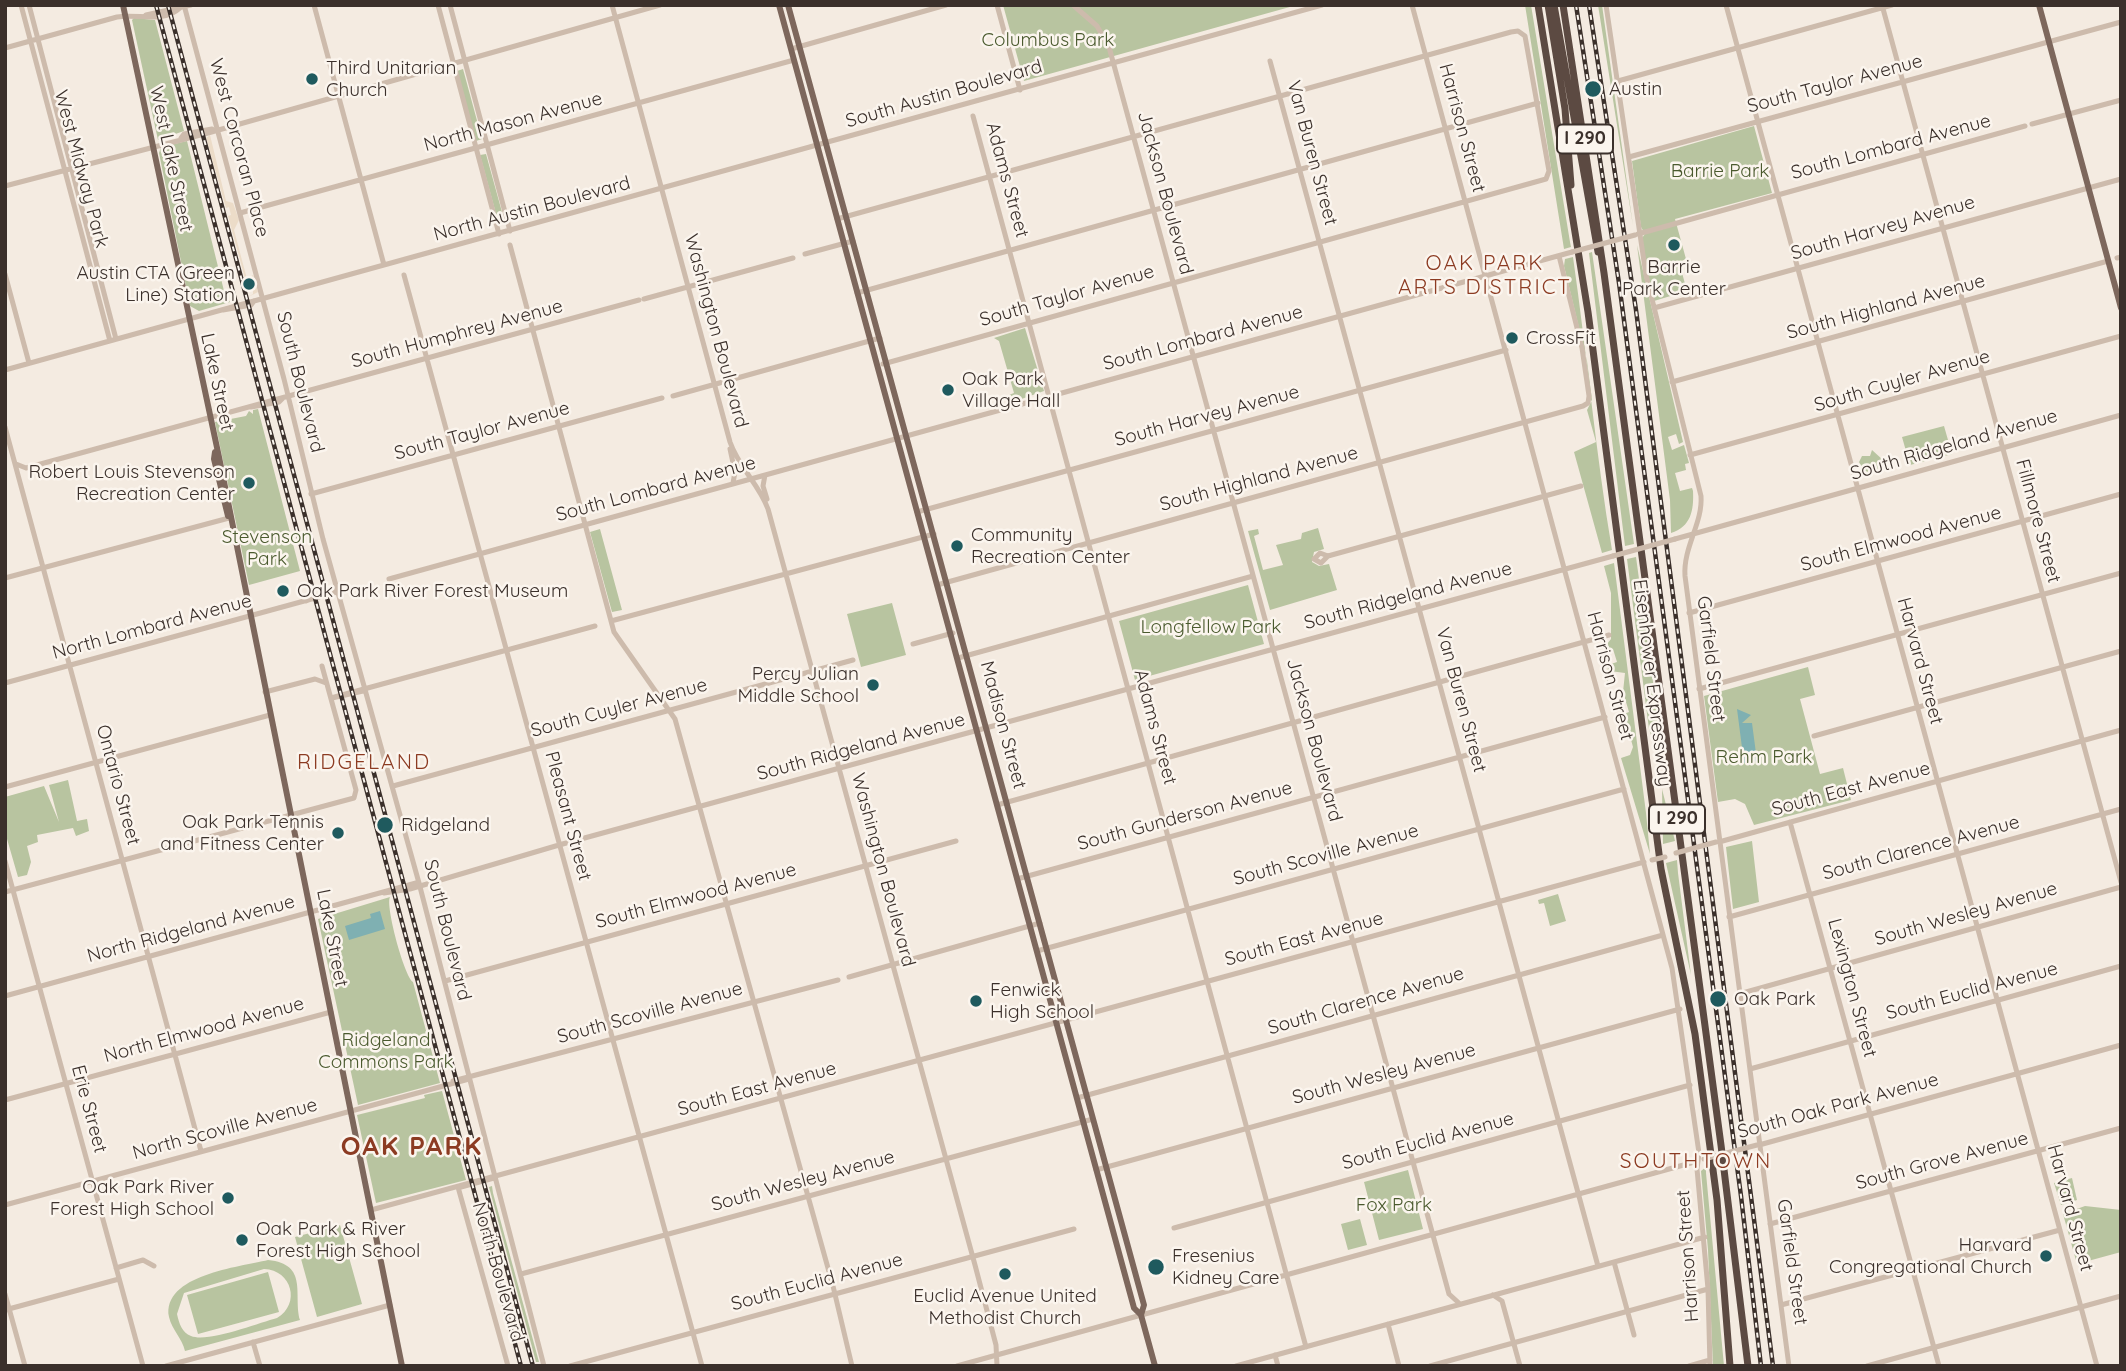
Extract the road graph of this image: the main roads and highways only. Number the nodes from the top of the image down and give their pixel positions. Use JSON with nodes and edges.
{"nodes":[{"id":1,"x":123,"y":5,"type":"edge"},
{"id":2,"x":779,"y":5,"type":"edge"},
{"id":3,"x":788,"y":5,"type":"edge"},
{"id":4,"x":1538,"y":5,"type":"edge"},
{"id":5,"x":1548,"y":5,"type":"edge"},
{"id":6,"x":1553,"y":5,"type":"edge"},
{"id":7,"x":1563,"y":5,"type":"edge"},
{"id":8,"x":2039,"y":5,"type":"edge"},
{"id":9,"x":1571,"y":203,"type":"junction"},
{"id":10,"x":1604,"y":273,"type":"junction"},
{"id":11,"x":2121,"y":308,"type":"edge"},
{"id":12,"x":188,"y":320,"type":"joint"},
{"id":13,"x":1141,"y":1315,"type":"junction"},
{"id":14,"x":402,"y":1366,"type":"edge"},
{"id":15,"x":1155,"y":1366,"type":"edge"},
{"id":16,"x":1730,"y":1366,"type":"edge"},
{"id":17,"x":1748,"y":1366,"type":"edge"}],
"edges":[{"from":1,"to":12,"type":"main road","name":"West Lake Street"},
{"from":2,"to":13,"type":"main road","name":"Madison Street"},
{"from":3,"to":13,"type":"main road","name":"Madison Street"},
{"from":4,"to":9,"type":"highway","name":"Eisenhower Expressway","number":"I 290"},
{"from":5,"to":9,"type":"highway"},
{"from":6,"to":10,"type":"highway"},
{"from":7,"to":10,"type":"highway","name":"Eisenhower Expressway","number":"I 290"},
{"from":8,"to":11,"type":"main road"},
{"from":9,"to":16,"type":"highway","name":"Eisenhower Expressway","number":"I 290"},
{"from":10,"to":17,"type":"highway","name":"Eisenhower Expressway","number":"I 290"},
{"from":12,"to":14,"type":"main road","name":"Lake Street"},
{"from":13,"to":15,"type":"main road","name":"Madison Street"}]}
